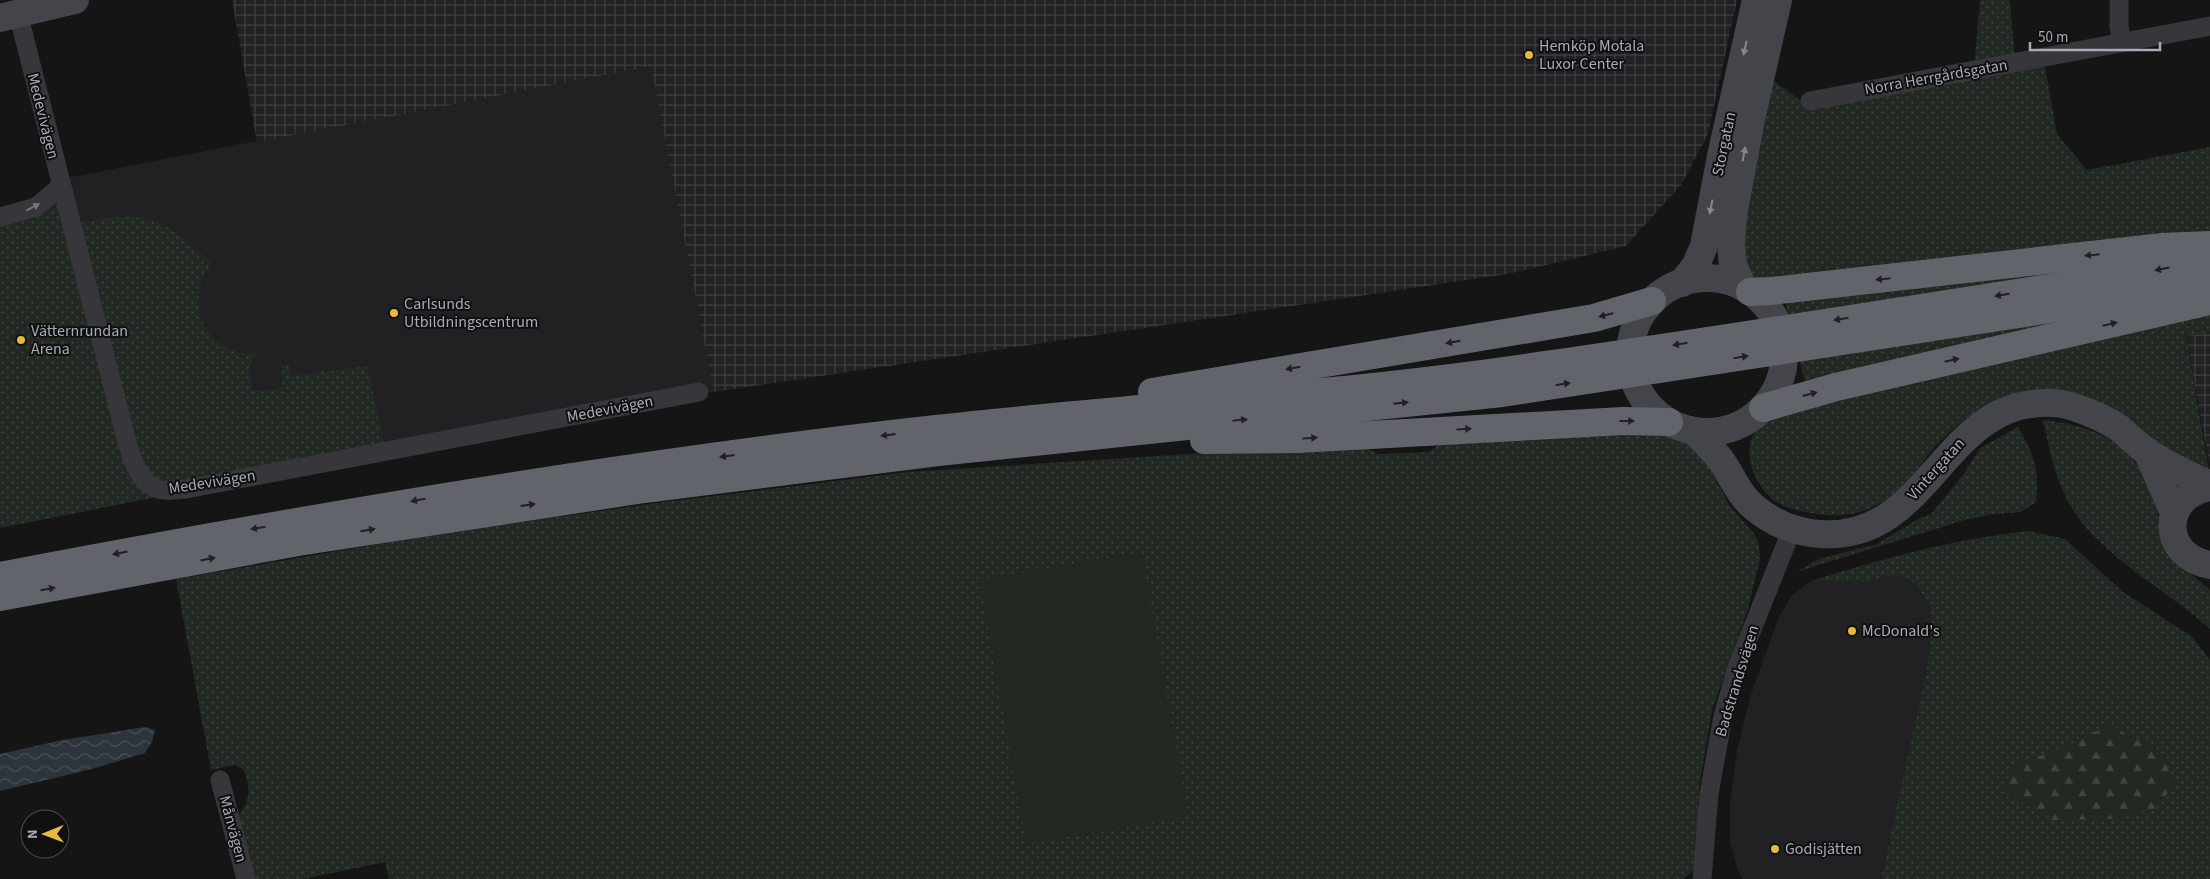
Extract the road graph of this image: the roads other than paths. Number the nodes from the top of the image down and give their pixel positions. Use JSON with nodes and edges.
{"nodes":[{"id":1,"x":75,"y":0,"type":"edge"},
{"id":2,"x":1756,"y":0,"type":"edge"},
{"id":3,"x":1778,"y":0,"type":"edge"},
{"id":4,"x":2119,"y":0,"type":"edge"},
{"id":5,"x":9,"y":15,"type":"edge"},
{"id":6,"x":2210,"y":26,"type":"edge"},
{"id":7,"x":2122,"y":43,"type":"junction"},
{"id":8,"x":1810,"y":101,"type":"dead end"},
{"id":9,"x":60,"y":187,"type":"junction"},
{"id":10,"x":0,"y":217,"type":"edge"},
{"id":11,"x":2210,"y":245,"type":"edge"},
{"id":12,"x":2210,"y":260,"type":"edge"},
{"id":13,"x":1682,"y":282,"type":"junction"},
{"id":14,"x":2210,"y":282,"type":"edge"},
{"id":15,"x":1752,"y":294,"type":"junction"},
{"id":16,"x":2210,"y":301,"type":"edge"},
{"id":17,"x":1646,"y":310,"type":"junction"},
{"id":18,"x":699,"y":392,"type":"dead end"},
{"id":19,"x":1753,"y":415,"type":"junction"},
{"id":20,"x":1669,"y":422,"type":"junction"},
{"id":21,"x":937,"y":429,"type":"junction"},
{"id":22,"x":1694,"y":431,"type":"junction"},
{"id":23,"x":1104,"y":434,"type":"junction"},
{"id":24,"x":2147,"y":451,"type":"junction"},
{"id":25,"x":1733,"y":479,"type":"junction"},
{"id":26,"x":2210,"y":486,"type":"edge"},
{"id":27,"x":2174,"y":513,"type":"junction"},
{"id":28,"x":1792,"y":529,"type":"junction"},
{"id":29,"x":2206,"y":568,"type":"edge"},
{"id":30,"x":0,"y":576,"type":"edge"},
{"id":31,"x":0,"y":597,"type":"edge"},
{"id":32,"x":220,"y":780,"type":"dead end"},
{"id":33,"x":1707,"y":838,"type":"junction"},
{"id":34,"x":246,"y":879,"type":"edge"},
{"id":35,"x":1702,"y":879,"type":"edge"},
{"id":36,"x":1716,"y":879,"type":"edge"}],
"edges":[{"from":1,"to":5,"type":"main road","name":"Medevivägen"},
{"from":2,"to":13,"type":"main road","name":"Storgatan","one_way":true},
{"from":15,"to":3,"type":"main road","name":"Storgatan","one_way":true},
{"from":4,"to":7,"type":"street"},
{"from":5,"to":9,"type":"street","name":"Medevivägen"},
{"from":6,"to":7,"type":"street","name":"Norra Herrgårdsgatan"},
{"from":7,"to":8,"type":"street","name":"Norra Herrgårdsgatan"},
{"from":10,"to":9,"type":"street","one_way":true},
{"from":9,"to":18,"type":"street","name":"Medevivägen"},
{"from":11,"to":15,"type":"highway","one_way":true},
{"from":12,"to":21,"type":"highway","one_way":true},
{"from":13,"to":15,"type":"main road"},
{"from":13,"to":17,"type":"main road"},
{"from":23,"to":14,"type":"highway","one_way":true},
{"from":15,"to":19,"type":"main road"},
{"from":19,"to":16,"type":"highway","one_way":true},
{"from":17,"to":20,"type":"main road"},
{"from":17,"to":21,"type":"highway","one_way":true},
{"from":19,"to":22,"type":"main road"},
{"from":19,"to":25,"type":"main road"},
{"from":20,"to":22,"type":"main road"},
{"from":23,"to":20,"type":"highway","one_way":true},
{"from":21,"to":30,"type":"highway","one_way":true},
{"from":22,"to":25,"type":"main road","name":"Vintergatan"},
{"from":31,"to":23,"type":"highway","one_way":true},
{"from":24,"to":26,"type":"main road","name":"Vintergatan"},
{"from":24,"to":27,"type":"main road","name":"Vintergatan"},
{"from":24,"to":28,"type":"main road","name":"Vintergatan"},
{"from":25,"to":28,"type":"main road","name":"Vintergatan"},
{"from":26,"to":27,"type":"main road"},
{"from":27,"to":29,"type":"main road"},
{"from":28,"to":33,"type":"street","name":"Badstrandsvägen"},
{"from":32,"to":34,"type":"street","name":"Månvägen"},
{"from":33,"to":35,"type":"street","name":"Badstrandsvägen"},
{"from":33,"to":36,"type":"street","name":"Badstrandsvägen"}]}
